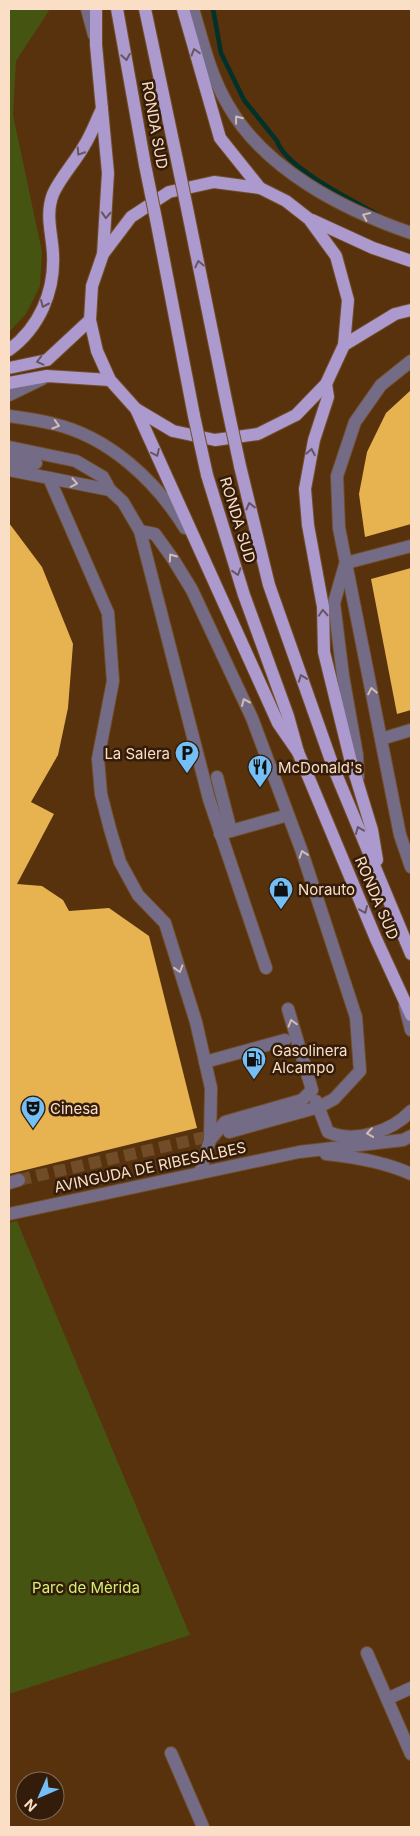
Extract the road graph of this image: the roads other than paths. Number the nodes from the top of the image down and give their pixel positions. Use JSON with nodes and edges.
{"nodes":[{"id":1,"x":87,"y":9,"type":"edge"},
{"id":2,"x":96,"y":9,"type":"edge"},
{"id":3,"x":117,"y":9,"type":"edge"},
{"id":4,"x":145,"y":9,"type":"edge"},
{"id":5,"x":183,"y":9,"type":"edge"},
{"id":6,"x":193,"y":9,"type":"edge"},
{"id":7,"x":96,"y":44,"type":"junction"},
{"id":8,"x":102,"y":109,"type":"junction"},
{"id":9,"x":260,"y":188,"type":"junction"},
{"id":10,"x":309,"y":219,"type":"junction"},
{"id":11,"x":411,"y":234,"type":"edge"},
{"id":12,"x":103,"y":254,"type":"junction"},
{"id":13,"x":411,"y":261,"type":"edge"},
{"id":14,"x":411,"y":310,"type":"edge"},
{"id":15,"x":90,"y":320,"type":"junction"},
{"id":16,"x":344,"y":345,"type":"junction"},
{"id":17,"x":9,"y":350,"type":"edge"},
{"id":18,"x":411,"y":361,"type":"edge"},
{"id":19,"x":9,"y":368,"type":"edge"},
{"id":20,"x":47,"y":376,"type":"junction"},
{"id":21,"x":110,"y":380,"type":"junction"},
{"id":22,"x":9,"y":383,"type":"edge"},
{"id":23,"x":326,"y":384,"type":"junction"},
{"id":24,"x":9,"y":395,"type":"edge"},
{"id":25,"x":136,"y":409,"type":"junction"},
{"id":26,"x":9,"y":416,"type":"edge"},
{"id":27,"x":9,"y":447,"type":"edge"},
{"id":28,"x":9,"y":459,"type":"edge"},
{"id":29,"x":36,"y":463,"type":"dead end"},
{"id":30,"x":9,"y":470,"type":"edge"},
{"id":31,"x":49,"y":478,"type":"junction"},
{"id":32,"x":110,"y":490,"type":"junction"},
{"id":33,"x":140,"y":531,"type":"junction"},
{"id":34,"x":411,"y":546,"type":"edge"},
{"id":35,"x":203,"y":556,"type":"junction"},
{"id":36,"x":346,"y":563,"type":"junction"},
{"id":37,"x":411,"y":730,"type":"edge"},
{"id":38,"x":381,"y":739,"type":"junction"},
{"id":39,"x":298,"y":752,"type":"junction"},
{"id":40,"x":217,"y":777,"type":"dead end"},
{"id":41,"x":358,"y":779,"type":"junction"},
{"id":42,"x":288,"y":815,"type":"junction"},
{"id":43,"x":226,"y":832,"type":"junction"},
{"id":44,"x":411,"y":867,"type":"edge"},
{"id":45,"x":380,"y":875,"type":"junction"},
{"id":46,"x":411,"y":954,"type":"edge"},
{"id":47,"x":266,"y":968,"type":"dead end"},
{"id":48,"x":402,"y":996,"type":"junction"},
{"id":49,"x":288,"y":1009,"type":"dead end"},
{"id":50,"x":411,"y":1015,"type":"edge"},
{"id":51,"x":411,"y":1030,"type":"edge"},
{"id":52,"x":285,"y":1040,"type":"dead end"},
{"id":53,"x":205,"y":1062,"type":"junction"},
{"id":54,"x":312,"y":1090,"type":"junction"},
{"id":55,"x":318,"y":1107,"type":"junction"},
{"id":56,"x":411,"y":1111,"type":"edge"},
{"id":57,"x":229,"y":1132,"type":"tunnel mouth"},
{"id":58,"x":411,"y":1136,"type":"edge"},
{"id":59,"x":210,"y":1140,"type":"junction"},
{"id":60,"x":299,"y":1152,"type":"junction"},
{"id":61,"x":200,"y":1173,"type":"junction"},
{"id":62,"x":411,"y":1174,"type":"edge"},
{"id":63,"x":9,"y":1214,"type":"edge"},
{"id":64,"x":367,"y":1653,"type":"dead end"},
{"id":65,"x":411,"y":1688,"type":"edge"},
{"id":66,"x":387,"y":1699,"type":"junction"},
{"id":67,"x":172,"y":1753,"type":"dead end"},
{"id":68,"x":411,"y":1754,"type":"edge"},
{"id":69,"x":203,"y":1827,"type":"edge"}],
"edges":[{"from":1,"to":7,"type":"street"},
{"from":2,"to":7,"type":"main road"},
{"from":3,"to":39,"type":"main road","name":"RONDA SUD","one_way":true,"bridge":true},
{"from":45,"to":4,"type":"main road","name":"RONDA SUD","one_way":true,"bridge":true},
{"from":9,"to":5,"type":"main road","one_way":true},
{"from":11,"to":6,"type":"street","one_way":true},
{"from":7,"to":8,"type":"main road"},
{"from":8,"to":12,"type":"main road","one_way":true},
{"from":8,"to":17,"type":"main road","one_way":true},
{"from":9,"to":10,"type":"main road"},
{"from":9,"to":12,"type":"main road"},
{"from":10,"to":13,"type":"main road"},
{"from":10,"to":16,"type":"main road"},
{"from":12,"to":15,"type":"main road"},
{"from":14,"to":16,"type":"main road"},
{"from":15,"to":19,"type":"main road","one_way":true},
{"from":15,"to":21,"type":"main road"},
{"from":16,"to":23,"type":"main road"},
{"from":18,"to":36,"type":"street"},
{"from":20,"to":21,"type":"main road"},
{"from":20,"to":22,"type":"main road"},
{"from":20,"to":24,"type":"street"},
{"from":21,"to":25,"type":"main road"},
{"from":23,"to":25,"type":"main road"},
{"from":41,"to":23,"type":"main road","one_way":true},
{"from":25,"to":35,"type":"main road","one_way":true},
{"from":26,"to":35,"type":"street","one_way":true},
{"from":27,"to":32,"type":"street"},
{"from":28,"to":29,"type":"street"},
{"from":30,"to":31,"type":"street"},
{"from":31,"to":32,"type":"street","one_way":true},
{"from":31,"to":53,"type":"street","one_way":true},
{"from":32,"to":33,"type":"street"},
{"from":42,"to":33,"type":"street","one_way":true},
{"from":33,"to":43,"type":"street"},
{"from":34,"to":36,"type":"street"},
{"from":35,"to":39,"type":"main road"},
{"from":38,"to":36,"type":"street","one_way":true},
{"from":36,"to":41,"type":"street"},
{"from":37,"to":38,"type":"street"},
{"from":38,"to":44,"type":"street"},
{"from":39,"to":48,"type":"main road","name":"RONDA SUD","one_way":true},
{"from":40,"to":43,"type":"street"},
{"from":41,"to":45,"type":"main road"},
{"from":42,"to":43,"type":"street"},
{"from":55,"to":42,"type":"street","one_way":true},
{"from":43,"to":47,"type":"street"},
{"from":45,"to":46,"type":"main road","name":"RONDA SUD"},
{"from":48,"to":50,"type":"main road","name":"RONDA SUD"},
{"from":48,"to":51,"type":"street"},
{"from":54,"to":49,"type":"street","one_way":true},
{"from":52,"to":53,"type":"street"},
{"from":53,"to":59,"type":"street"},
{"from":54,"to":55,"type":"street"},
{"from":54,"to":59,"type":"street"},
{"from":56,"to":55,"type":"street","one_way":true},
{"from":55,"to":57,"type":"street"},
{"from":58,"to":60,"type":"street","name":"AVINGUDA DE RIBESALBES"},
{"from":59,"to":61,"type":"street"},
{"from":60,"to":61,"type":"street","name":"AVINGUDA DE RIBESALBES"},
{"from":60,"to":62,"type":"street","name":"AVINGUDA DE RIBESALBES"},
{"from":61,"to":63,"type":"street","name":"AVINGUDA DE RIBESALBES"},
{"from":64,"to":66,"type":"street"},
{"from":65,"to":66,"type":"street"},
{"from":66,"to":68,"type":"street"},
{"from":67,"to":69,"type":"street"}]}
